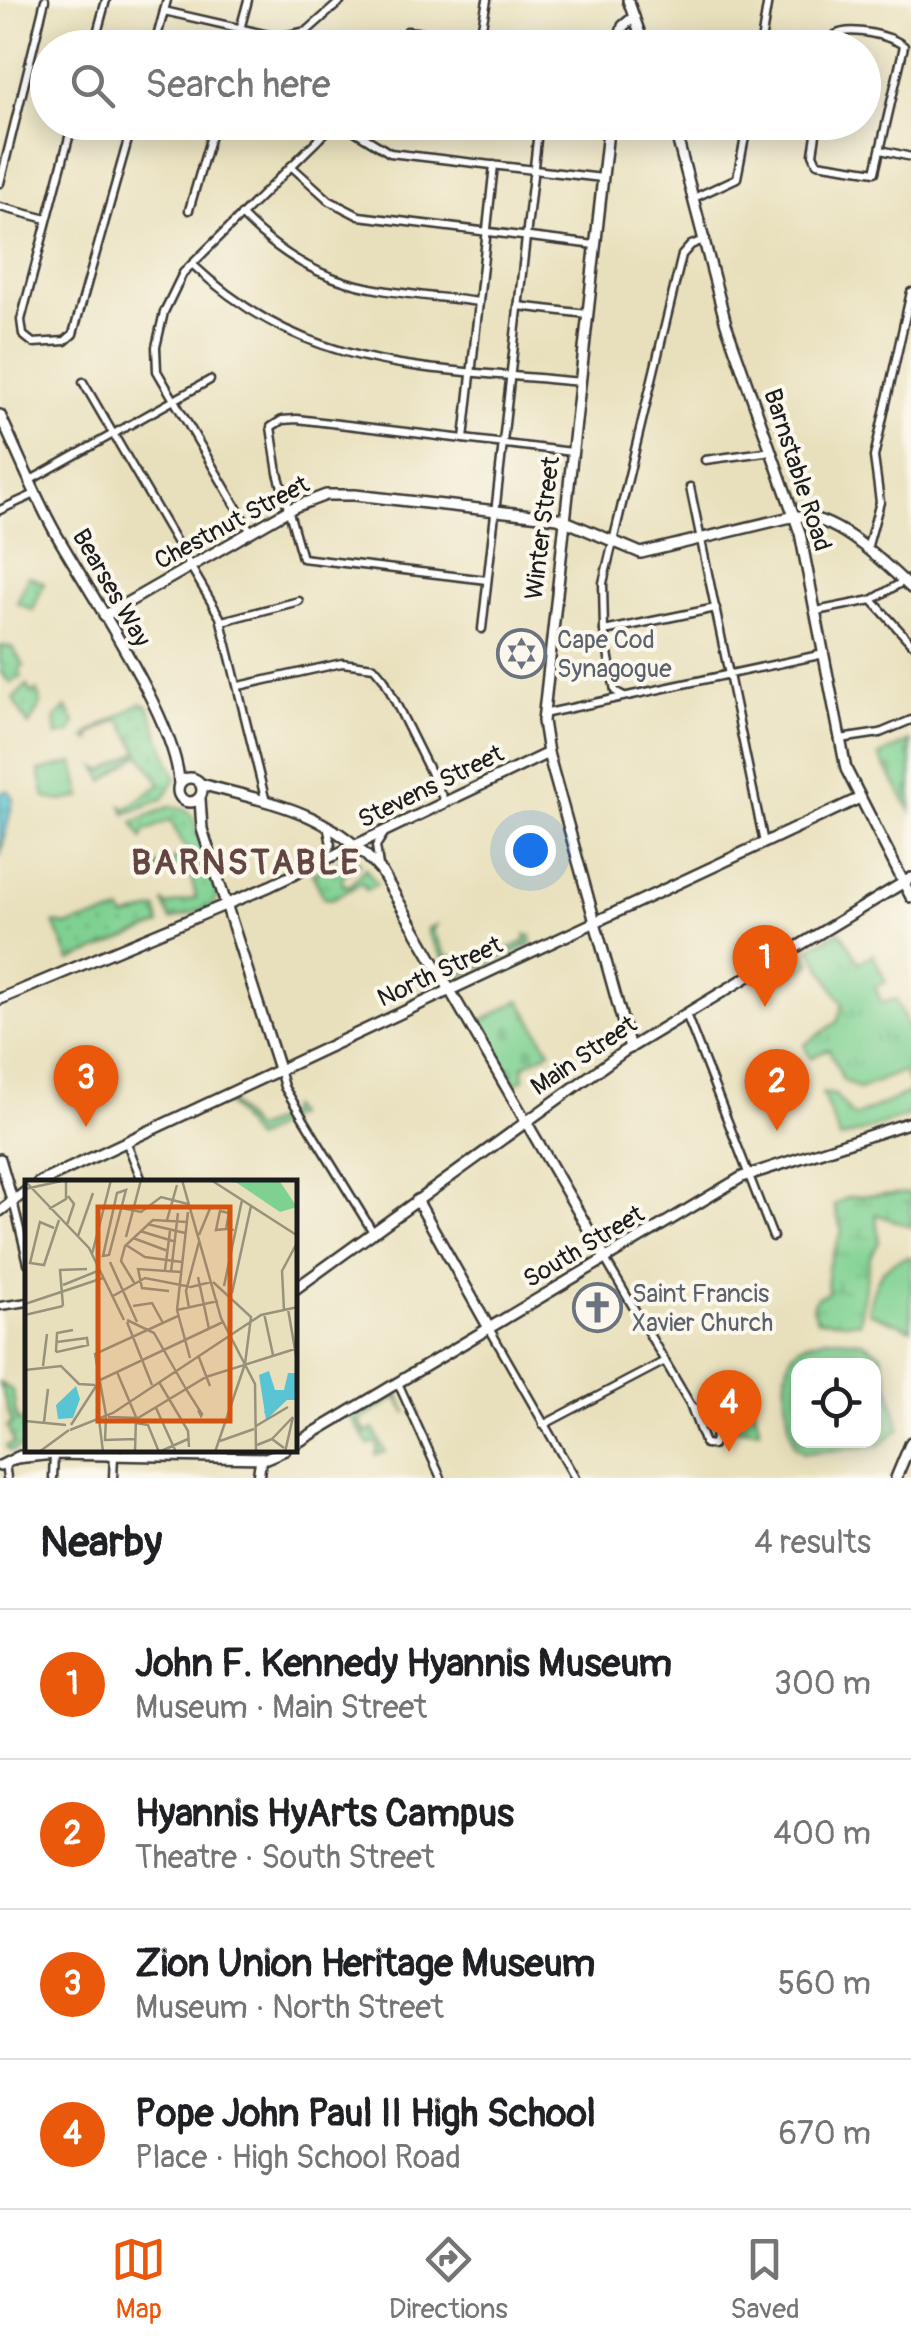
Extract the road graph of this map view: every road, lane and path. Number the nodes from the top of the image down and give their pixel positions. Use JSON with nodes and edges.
{"nodes":[{"id":1,"x":44,"y":0,"type":"edge"},
{"id":2,"x":106,"y":0,"type":"edge"},
{"id":3,"x":167,"y":0,"type":"edge"},
{"id":4,"x":248,"y":0,"type":"edge"},
{"id":5,"x":342,"y":0,"type":"edge"},
{"id":6,"x":487,"y":0,"type":"edge"},
{"id":7,"x":628,"y":0,"type":"edge"},
{"id":8,"x":768,"y":0,"type":"edge"},
{"id":9,"x":164,"y":11,"type":"junction"},
{"id":10,"x":634,"y":17,"type":"junction"},
{"id":11,"x":37,"y":30,"type":"edge"},
{"id":12,"x":98,"y":30,"type":"edge"},
{"id":13,"x":159,"y":30,"type":"edge"},
{"id":14,"x":239,"y":30,"type":"joint"},
{"id":15,"x":305,"y":30,"type":"edge"},
{"id":16,"x":481,"y":30,"type":"edge"},
{"id":17,"x":622,"y":30,"type":"edge"},
{"id":18,"x":638,"y":30,"type":"edge"},
{"id":19,"x":763,"y":30,"type":"edge"},
{"id":20,"x":881,"y":37,"type":"edge"},
{"id":21,"x":30,"y":58,"type":"edge"},
{"id":22,"x":68,"y":140,"type":"edge"},
{"id":23,"x":129,"y":140,"type":"edge"},
{"id":24,"x":209,"y":140,"type":"edge"},
{"id":25,"x":319,"y":140,"type":"edge"},
{"id":26,"x":368,"y":140,"type":"edge"},
{"id":27,"x":538,"y":140,"type":"edge"},
{"id":28,"x":607,"y":140,"type":"edge"},
{"id":29,"x":679,"y":140,"type":"edge"},
{"id":30,"x":744,"y":140,"type":"edge"},
{"id":31,"x":815,"y":140,"type":"edge"},
{"id":32,"x":881,"y":150,"type":"junction"},
{"id":33,"x":911,"y":157,"type":"edge"},
{"id":34,"x":494,"y":164,"type":"junction"},
{"id":35,"x":291,"y":166,"type":"junction"},
{"id":36,"x":534,"y":169,"type":"junction"},
{"id":37,"x":602,"y":178,"type":"junction"},
{"id":38,"x":0,"y":183,"type":"edge"},
{"id":39,"x":696,"y":197,"type":"junction"},
{"id":40,"x":0,"y":207,"type":"edge"},
{"id":41,"x":189,"y":210,"type":"dead end"},
{"id":42,"x":241,"y":215,"type":"junction"},
{"id":43,"x":47,"y":219,"type":"junction"},
{"id":44,"x":487,"y":233,"type":"junction"},
{"id":45,"x":526,"y":239,"type":"junction"},
{"id":46,"x":706,"y":239,"type":"junction"},
{"id":47,"x":595,"y":244,"type":"junction"},
{"id":48,"x":192,"y":264,"type":"junction"},
{"id":49,"x":911,"y":292,"type":"edge"},
{"id":50,"x":479,"y":302,"type":"junction"},
{"id":51,"x":518,"y":306,"type":"junction"},
{"id":52,"x":587,"y":314,"type":"junction"},
{"id":53,"x":471,"y":371,"type":"junction"},
{"id":54,"x":509,"y":374,"type":"junction"},
{"id":55,"x":210,"y":380,"type":"dead end"},
{"id":56,"x":83,"y":382,"type":"dead end"},
{"id":57,"x":580,"y":382,"type":"junction"},
{"id":58,"x":172,"y":401,"type":"junction"},
{"id":59,"x":0,"y":414,"type":"edge"},
{"id":60,"x":115,"y":433,"type":"junction"},
{"id":61,"x":5,"y":439,"type":"edge"},
{"id":62,"x":464,"y":439,"type":"junction"},
{"id":63,"x":504,"y":442,"type":"junction"},
{"id":64,"x":772,"y":451,"type":"junction"},
{"id":65,"x":572,"y":452,"type":"junction"},
{"id":66,"x":705,"y":460,"type":"dead end"},
{"id":67,"x":29,"y":481,"type":"junction"},
{"id":68,"x":690,"y":487,"type":"dead end"},
{"id":69,"x":36,"y":494,"type":"junction"},
{"id":70,"x":0,"y":510,"type":"edge"},
{"id":71,"x":287,"y":510,"type":"junction"},
{"id":72,"x":496,"y":511,"type":"junction"},
{"id":73,"x":795,"y":516,"type":"junction"},
{"id":74,"x":564,"y":521,"type":"junction"},
{"id":75,"x":251,"y":532,"type":"junction"},
{"id":76,"x":703,"y":540,"type":"junction"},
{"id":77,"x":613,"y":544,"type":"junction"},
{"id":78,"x":867,"y":550,"type":"junction"},
{"id":79,"x":192,"y":566,"type":"junction"},
{"id":80,"x":487,"y":580,"type":"junction"},
{"id":81,"x":907,"y":585,"type":"edge"},
{"id":82,"x":872,"y":600,"type":"junction"},
{"id":83,"x":299,"y":601,"type":"dead end"},
{"id":84,"x":716,"y":608,"type":"junction"},
{"id":85,"x":816,"y":612,"type":"junction"},
{"id":86,"x":104,"y":616,"type":"junction"},
{"id":87,"x":222,"y":622,"type":"junction"},
{"id":88,"x":482,"y":630,"type":"dead end"},
{"id":89,"x":604,"y":631,"type":"junction"},
{"id":90,"x":911,"y":644,"type":"edge"},
{"id":91,"x":824,"y":654,"type":"junction"},
{"id":92,"x":733,"y":676,"type":"junction"},
{"id":93,"x":239,"y":686,"type":"junction"},
{"id":94,"x":624,"y":696,"type":"junction"},
{"id":95,"x":543,"y":714,"type":"junction"},
{"id":96,"x":911,"y":720,"type":"edge"},
{"id":97,"x":840,"y":739,"type":"junction"},
{"id":98,"x":548,"y":753,"type":"junction"},
{"id":99,"x":175,"y":757,"type":"junction"},
{"id":100,"x":179,"y":784,"type":"junction"},
{"id":101,"x":199,"y":788,"type":"junction"},
{"id":102,"x":265,"y":798,"type":"junction"},
{"id":103,"x":860,"y":798,"type":"junction"},
{"id":104,"x":187,"y":802,"type":"junction"},
{"id":105,"x":445,"y":802,"type":"junction"},
{"id":106,"x":324,"y":823,"type":"junction"},
{"id":107,"x":202,"y":828,"type":"junction"},
{"id":108,"x":386,"y":830,"type":"junction"},
{"id":109,"x":764,"y":842,"type":"junction"},
{"id":110,"x":356,"y":845,"type":"junction"},
{"id":111,"x":322,"y":861,"type":"junction"},
{"id":112,"x":381,"y":871,"type":"junction"},
{"id":113,"x":907,"y":881,"type":"edge"},
{"id":114,"x":911,"y":897,"type":"edge"},
{"id":115,"x":227,"y":905,"type":"junction"},
{"id":116,"x":593,"y":923,"type":"junction"},
{"id":117,"x":450,"y":989,"type":"junction"},
{"id":118,"x":0,"y":998,"type":"edge"},
{"id":119,"x":686,"y":1013,"type":"junction"},
{"id":120,"x":630,"y":1048,"type":"junction"},
{"id":121,"x":279,"y":1069,"type":"junction"},
{"id":122,"x":525,"y":1120,"type":"junction"},
{"id":123,"x":911,"y":1122,"type":"edge"},
{"id":124,"x":126,"y":1141,"type":"junction"},
{"id":125,"x":0,"y":1159,"type":"edge"},
{"id":126,"x":750,"y":1173,"type":"junction"},
{"id":127,"x":44,"y":1180,"type":"edge"},
{"id":128,"x":143,"y":1180,"type":"edge"},
{"id":129,"x":25,"y":1192,"type":"edge"},
{"id":130,"x":12,"y":1200,"type":"junction"},
{"id":131,"x":417,"y":1200,"type":"junction"},
{"id":132,"x":0,"y":1210,"type":"edge"},
{"id":133,"x":373,"y":1232,"type":"junction"},
{"id":134,"x":773,"y":1238,"type":"dead end"},
{"id":135,"x":25,"y":1251,"type":"edge"},
{"id":136,"x":605,"y":1258,"type":"junction"},
{"id":137,"x":298,"y":1288,"type":"edge"},
{"id":138,"x":25,"y":1302,"type":"edge"},
{"id":139,"x":0,"y":1306,"type":"edge"},
{"id":140,"x":489,"y":1328,"type":"junction"},
{"id":141,"x":665,"y":1361,"type":"junction"},
{"id":142,"x":398,"y":1382,"type":"junction"},
{"id":143,"x":690,"y":1404,"type":"junction"},
{"id":144,"x":543,"y":1425,"type":"junction"},
{"id":145,"x":298,"y":1442,"type":"edge"},
{"id":146,"x":911,"y":1442,"type":"edge"},
{"id":147,"x":25,"y":1453,"type":"edge"},
{"id":148,"x":98,"y":1453,"type":"edge"},
{"id":149,"x":54,"y":1454,"type":"junction"},
{"id":150,"x":260,"y":1454,"type":"edge"},
{"id":151,"x":114,"y":1455,"type":"junction"},
{"id":152,"x":16,"y":1458,"type":"junction"},
{"id":153,"x":3,"y":1465,"type":"edge"},
{"id":154,"x":7,"y":1478,"type":"edge"},
{"id":155,"x":53,"y":1478,"type":"edge"},
{"id":156,"x":113,"y":1478,"type":"edge"},
{"id":157,"x":258,"y":1478,"type":"edge"},
{"id":158,"x":440,"y":1478,"type":"edge"},
{"id":159,"x":575,"y":1478,"type":"edge"},
{"id":160,"x":896,"y":1478,"type":"edge"}],
"edges":[{"from":1,"to":11,"type":"street"},
{"from":2,"to":12,"type":"street"},
{"from":3,"to":9,"type":"street"},
{"from":4,"to":14,"type":"street"},
{"from":5,"to":15,"type":"street"},
{"from":6,"to":16,"type":"street"},
{"from":7,"to":10,"type":"main road"},
{"from":8,"to":19,"type":"street"},
{"from":9,"to":13,"type":"street"},
{"from":9,"to":14,"type":"street"},
{"from":10,"to":17,"type":"main road"},
{"from":10,"to":18,"type":"main road"},
{"from":20,"to":32,"type":"street"},
{"from":21,"to":38,"type":"street"},
{"from":22,"to":43,"type":"street"},
{"from":23,"to":43,"type":"street"},
{"from":24,"to":41,"type":"street"},
{"from":25,"to":35,"type":"street"},
{"from":26,"to":34,"type":"street"},
{"from":27,"to":36,"type":"street"},
{"from":28,"to":37,"type":"main road","name":"Winter Street"},
{"from":29,"to":39,"type":"main road","name":"Barnstable Road"},
{"from":30,"to":39,"type":"street"},
{"from":31,"to":32,"type":"street"},
{"from":32,"to":33,"type":"street"},
{"from":34,"to":36,"type":"street"},
{"from":34,"to":44,"type":"street"},
{"from":35,"to":42,"type":"street"},
{"from":35,"to":44,"type":"street"},
{"from":36,"to":37,"type":"street"},
{"from":36,"to":45,"type":"street"},
{"from":37,"to":47,"type":"main road","name":"Winter Street"},
{"from":39,"to":46,"type":"main road","name":"Barnstable Road"},
{"from":40,"to":43,"type":"street"},
{"from":42,"to":48,"type":"street"},
{"from":42,"to":50,"type":"street"},
{"from":44,"to":45,"type":"street"},
{"from":44,"to":50,"type":"street"},
{"from":45,"to":47,"type":"street"},
{"from":45,"to":51,"type":"street"},
{"from":46,"to":64,"type":"main road","name":"Barnstable Road"},
{"from":46,"to":77,"type":"street"},
{"from":47,"to":52,"type":"main road","name":"Winter Street"},
{"from":48,"to":53,"type":"street"},
{"from":48,"to":58,"type":"street"},
{"from":49,"to":78,"type":"street"},
{"from":50,"to":53,"type":"street"},
{"from":51,"to":52,"type":"street"},
{"from":51,"to":54,"type":"street"},
{"from":52,"to":57,"type":"main road","name":"Winter Street"},
{"from":53,"to":54,"type":"street"},
{"from":53,"to":62,"type":"street"},
{"from":54,"to":57,"type":"street"},
{"from":54,"to":63,"type":"street"},
{"from":55,"to":58,"type":"street"},
{"from":56,"to":60,"type":"street"},
{"from":57,"to":65,"type":"main road","name":"Winter Street"},
{"from":58,"to":60,"type":"street"},
{"from":58,"to":75,"type":"street"},
{"from":59,"to":61,"type":"main road","name":"Bearses Way"},
{"from":60,"to":67,"type":"street"},
{"from":60,"to":79,"type":"street"},
{"from":61,"to":67,"type":"main road","name":"Bearses Way"},
{"from":62,"to":63,"type":"street"},
{"from":62,"to":71,"type":"street"},
{"from":63,"to":65,"type":"street"},
{"from":63,"to":72,"type":"street"},
{"from":64,"to":66,"type":"street"},
{"from":64,"to":73,"type":"main road","name":"Barnstable Road"},
{"from":65,"to":74,"type":"main road","name":"Winter Street"},
{"from":67,"to":69,"type":"main road","name":"Bearses Way"},
{"from":68,"to":76,"type":"street"},
{"from":69,"to":70,"type":"street"},
{"from":69,"to":86,"type":"main road","name":"Bearses Way"},
{"from":71,"to":72,"type":"main road","name":"Chestnut Street"},
{"from":71,"to":75,"type":"main road","name":"Chestnut Street"},
{"from":71,"to":80,"type":"street"},
{"from":72,"to":74,"type":"main road","name":"Chestnut Street"},
{"from":72,"to":80,"type":"street"},
{"from":73,"to":76,"type":"main road","name":"Chestnut Street"},
{"from":73,"to":78,"type":"main road"},
{"from":73,"to":85,"type":"main road","name":"Barnstable Road"},
{"from":74,"to":77,"type":"main road","name":"Chestnut Street"},
{"from":74,"to":95,"type":"main road","name":"Winter Street"},
{"from":75,"to":79,"type":"main road","name":"Chestnut Street"},
{"from":76,"to":77,"type":"main road","name":"Chestnut Street"},
{"from":76,"to":84,"type":"street"},
{"from":77,"to":89,"type":"street"},
{"from":78,"to":81,"type":"main road"},
{"from":79,"to":86,"type":"main road","name":"Chestnut Street"},
{"from":79,"to":87,"type":"street"},
{"from":80,"to":88,"type":"street"},
{"from":81,"to":82,"type":"street"},
{"from":82,"to":85,"type":"street"},
{"from":82,"to":90,"type":"street"},
{"from":83,"to":87,"type":"street"},
{"from":84,"to":89,"type":"street"},
{"from":84,"to":92,"type":"street"},
{"from":85,"to":91,"type":"main road","name":"Barnstable Road"},
{"from":86,"to":99,"type":"main road","name":"Bearses Way"},
{"from":87,"to":93,"type":"street"},
{"from":89,"to":94,"type":"street"},
{"from":91,"to":92,"type":"street"},
{"from":91,"to":97,"type":"main road","name":"Barnstable Road"},
{"from":92,"to":94,"type":"street"},
{"from":92,"to":109,"type":"street"},
{"from":93,"to":102,"type":"street"},
{"from":93,"to":105,"type":"street"},
{"from":94,"to":95,"type":"street"},
{"from":95,"to":98,"type":"main road","name":"Winter Street"},
{"from":96,"to":97,"type":"street"},
{"from":97,"to":103,"type":"main road","name":"Barnstable Road"},
{"from":98,"to":105,"type":"main road","name":"Stevens Street"},
{"from":98,"to":116,"type":"main road","name":"Winter Street"},
{"from":99,"to":100,"type":"main road","name":"Bearses Way"},
{"from":99,"to":101,"type":"main road"},
{"from":100,"to":101,"type":"main road"},
{"from":100,"to":104,"type":"main road","name":"Bearses Way"},
{"from":101,"to":102,"type":"main road"},
{"from":101,"to":104,"type":"main road"},
{"from":101,"to":107,"type":"main road"},
{"from":102,"to":106,"type":"main road"},
{"from":103,"to":109,"type":"main road","name":"North Street"},
{"from":103,"to":113,"type":"main road","name":"Barnstable Road"},
{"from":104,"to":107,"type":"main road","name":"Bearses Way"},
{"from":105,"to":108,"type":"main road","name":"Stevens Street"},
{"from":106,"to":110,"type":"main road"},
{"from":106,"to":111,"type":"street"},
{"from":107,"to":115,"type":"main road"},
{"from":108,"to":110,"type":"main road","name":"Stevens Street"},
{"from":108,"to":112,"type":"street"},
{"from":109,"to":116,"type":"main road","name":"North Street"},
{"from":110,"to":111,"type":"main road","name":"Stevens Street"},
{"from":110,"to":112,"type":"main road"},
{"from":111,"to":115,"type":"main road","name":"Stevens Street"},
{"from":112,"to":117,"type":"main road"},
{"from":113,"to":114,"type":"main road","name":"Barnstable Road"},
{"from":113,"to":119,"type":"main road","name":"Main Street"},
{"from":115,"to":118,"type":"main road","name":"Stevens Street"},
{"from":115,"to":121,"type":"main road"},
{"from":116,"to":117,"type":"main road","name":"North Street"},
{"from":116,"to":120,"type":"main road","name":"Winter Street"},
{"from":117,"to":121,"type":"main road","name":"North Street"},
{"from":117,"to":122,"type":"main road"},
{"from":119,"to":120,"type":"main road","name":"Main Street"},
{"from":119,"to":126,"type":"street"},
{"from":120,"to":122,"type":"main road","name":"Main Street"},
{"from":121,"to":124,"type":"main road","name":"North Street"},
{"from":121,"to":133,"type":"street"},
{"from":122,"to":131,"type":"main road","name":"Main Street"},
{"from":122,"to":136,"type":"main road"},
{"from":123,"to":126,"type":"main road","name":"South Street"},
{"from":124,"to":127,"type":"main road","name":"North Street"},
{"from":124,"to":128,"type":"street"},
{"from":125,"to":130,"type":"main road"},
{"from":126,"to":134,"type":"street"},
{"from":126,"to":136,"type":"main road","name":"South Street"},
{"from":129,"to":130,"type":"main road"},
{"from":130,"to":132,"type":"main road"},
{"from":130,"to":135,"type":"street"},
{"from":131,"to":133,"type":"main road","name":"Main Street"},
{"from":131,"to":140,"type":"main road"},
{"from":133,"to":137,"type":"main road","name":"Main Street"},
{"from":136,"to":140,"type":"main road","name":"South Street"},
{"from":136,"to":141,"type":"street"},
{"from":138,"to":139,"type":"street"},
{"from":140,"to":142,"type":"main road","name":"South Street"},
{"from":140,"to":144,"type":"street"},
{"from":141,"to":143,"type":"street"},
{"from":141,"to":144,"type":"street"},
{"from":142,"to":145,"type":"main road","name":"South Street"},
{"from":142,"to":158,"type":"street"},
{"from":143,"to":143,"type":"street"},
{"from":144,"to":159,"type":"street"},
{"from":146,"to":160,"type":"main road"},
{"from":147,"to":152,"type":"main road"},
{"from":148,"to":149,"type":"main road"},
{"from":148,"to":151,"type":"main road"},
{"from":149,"to":152,"type":"main road"},
{"from":149,"to":155,"type":"street"},
{"from":150,"to":151,"type":"main road"},
{"from":150,"to":157,"type":"main road"},
{"from":151,"to":156,"type":"street"},
{"from":152,"to":153,"type":"main road"},
{"from":153,"to":154,"type":"street"}]}
